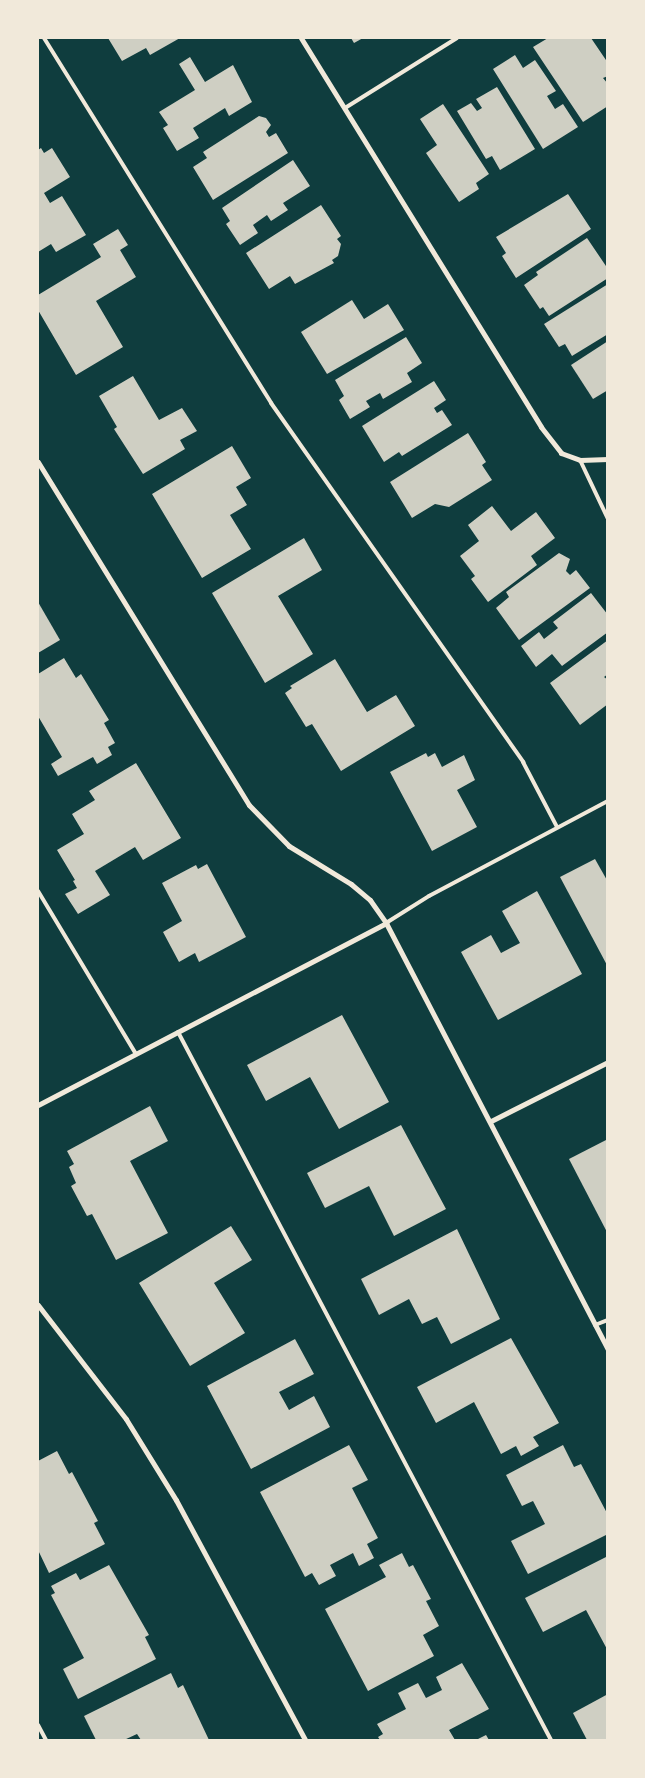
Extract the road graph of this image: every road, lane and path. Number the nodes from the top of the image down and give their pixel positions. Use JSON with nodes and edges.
{"nodes":[{"id":1,"x":44,"y":38,"type":"edge"},
{"id":2,"x":301,"y":38,"type":"edge"},
{"id":3,"x":457,"y":38,"type":"edge"},
{"id":4,"x":345,"y":108,"type":"junction"},
{"id":5,"x":608,"y":459,"type":"edge"},
{"id":6,"x":580,"y":460,"type":"junction"},
{"id":7,"x":38,"y":462,"type":"edge"},
{"id":8,"x":608,"y":519,"type":"edge"},
{"id":9,"x":608,"y":801,"type":"edge"},
{"id":10,"x":557,"y":827,"type":"junction"},
{"id":11,"x":38,"y":891,"type":"edge"},
{"id":12,"x":386,"y":923,"type":"junction"},
{"id":13,"x":178,"y":1032,"type":"junction"},
{"id":14,"x":136,"y":1054,"type":"junction"},
{"id":15,"x":608,"y":1062,"type":"edge"},
{"id":16,"x":38,"y":1106,"type":"edge"},
{"id":17,"x":491,"y":1121,"type":"junction"},
{"id":18,"x":38,"y":1305,"type":"edge"},
{"id":19,"x":608,"y":1320,"type":"edge"},
{"id":20,"x":595,"y":1325,"type":"junction"},
{"id":21,"x":608,"y":1349,"type":"edge"},
{"id":22,"x":38,"y":1725,"type":"edge"},
{"id":23,"x":46,"y":1740,"type":"edge"},
{"id":24,"x":305,"y":1740,"type":"edge"},
{"id":25,"x":551,"y":1740,"type":"edge"}],
"edges":[{"from":1,"to":10,"type":"lane"},
{"from":2,"to":4,"type":"street"},
{"from":3,"to":4,"type":"lane"},
{"from":4,"to":6,"type":"street"},
{"from":5,"to":6,"type":"street"},
{"from":6,"to":8,"type":"lane"},
{"from":7,"to":12,"type":"street"},
{"from":9,"to":10,"type":"lane"},
{"from":10,"to":12,"type":"lane"},
{"from":11,"to":14,"type":"lane"},
{"from":12,"to":13,"type":"street"},
{"from":12,"to":17,"type":"street"},
{"from":13,"to":14,"type":"street"},
{"from":13,"to":25,"type":"lane"},
{"from":14,"to":16,"type":"street"},
{"from":15,"to":17,"type":"street"},
{"from":17,"to":20,"type":"street"},
{"from":18,"to":24,"type":"street"},
{"from":19,"to":20,"type":"lane"},
{"from":20,"to":21,"type":"street"},
{"from":22,"to":23,"type":"lane"}]}
